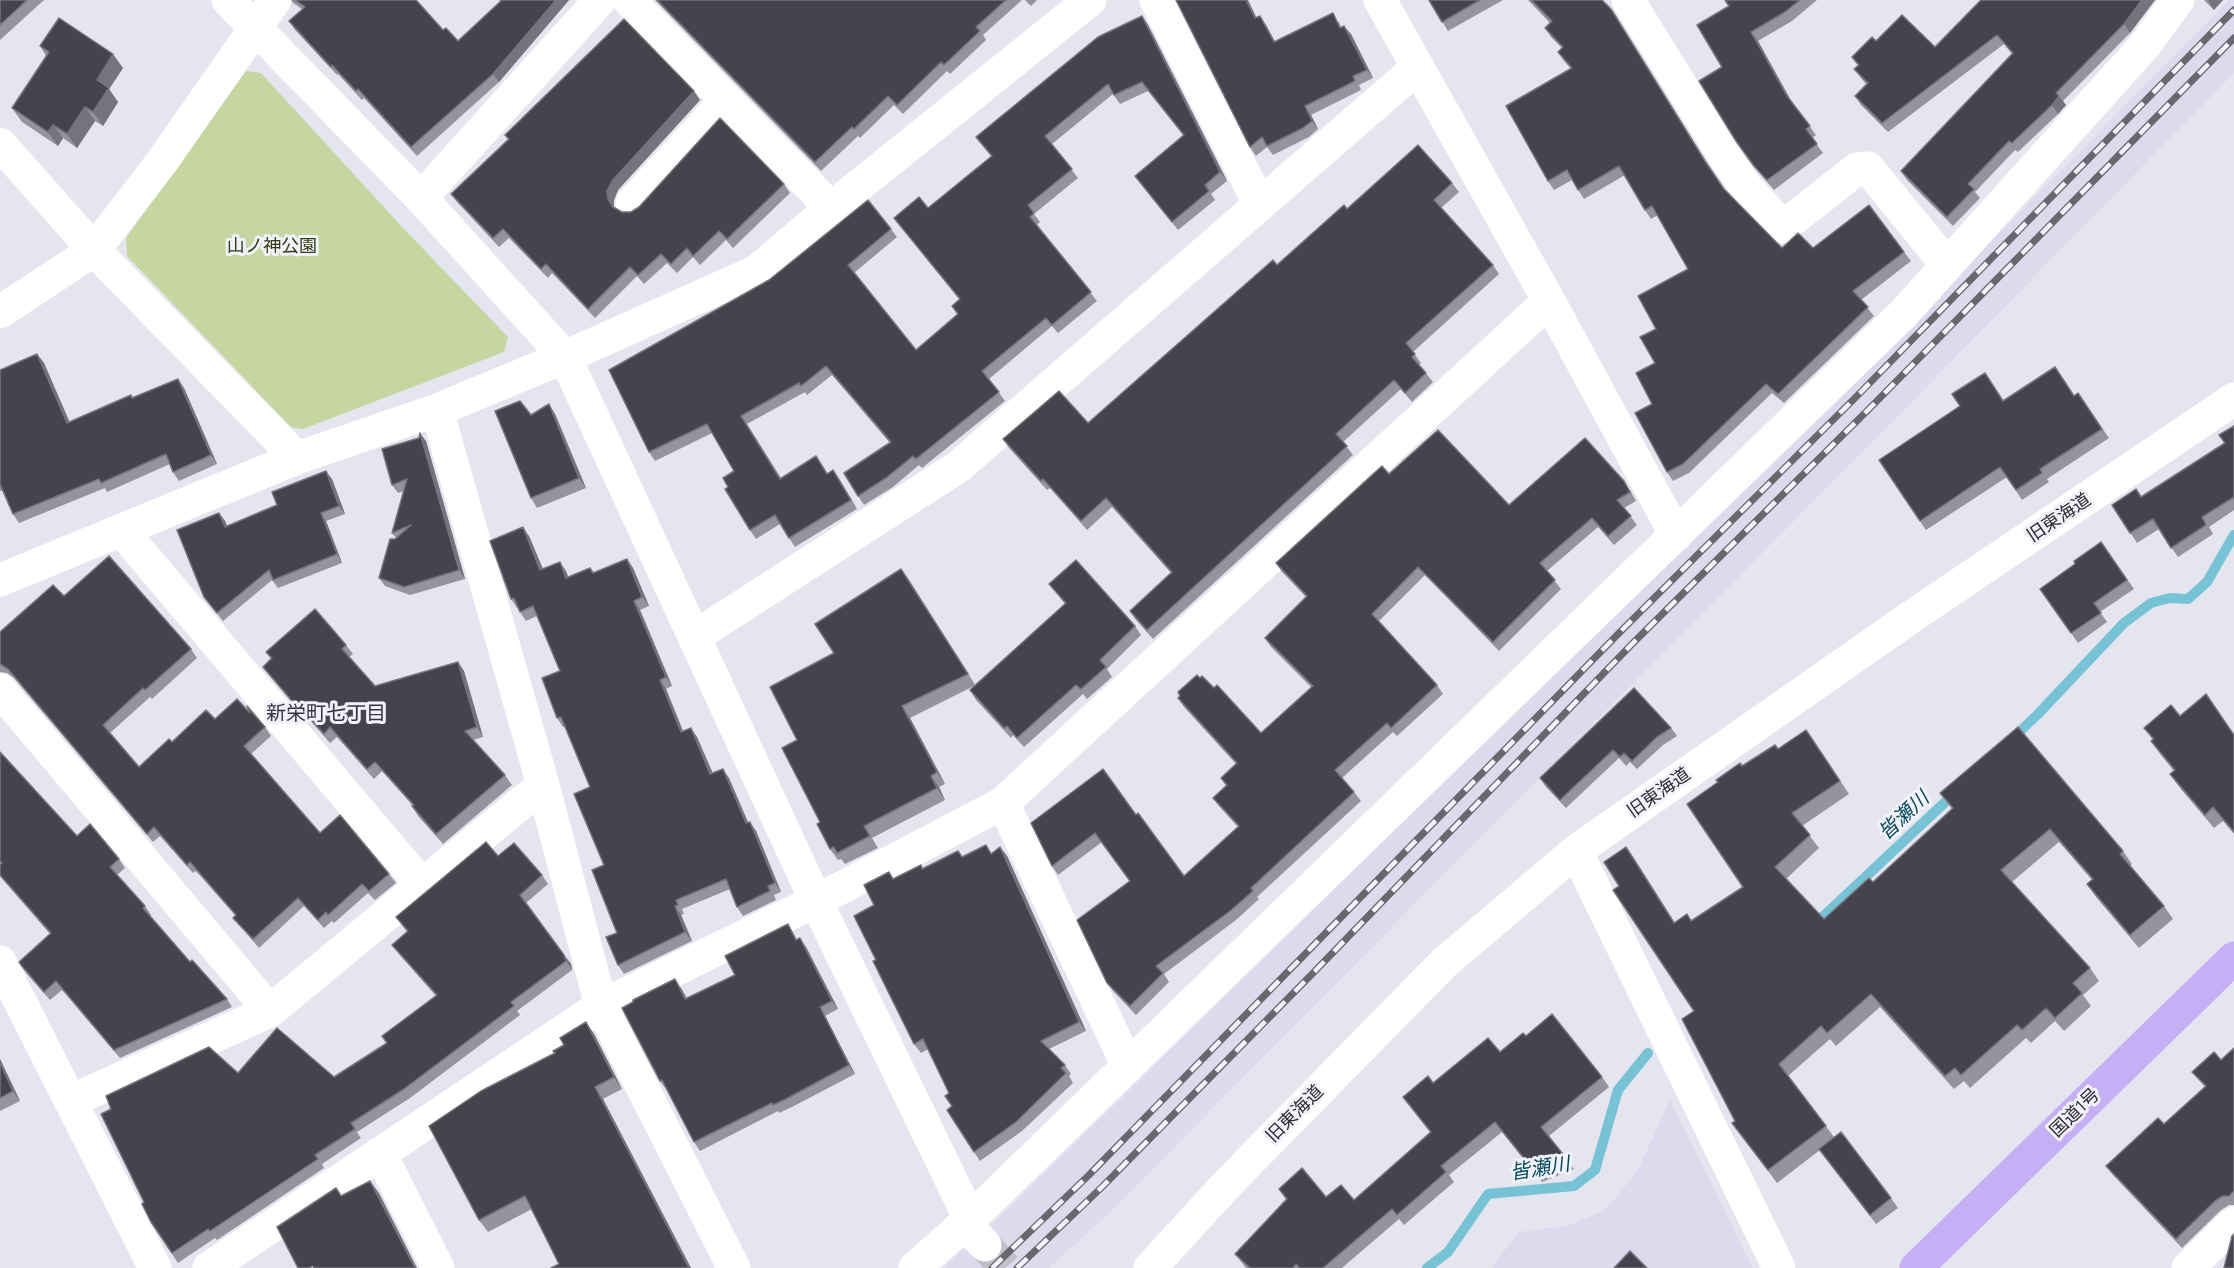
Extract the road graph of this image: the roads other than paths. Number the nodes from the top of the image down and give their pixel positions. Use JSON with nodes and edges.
{"nodes":[{"id":1,"x":228,"y":0,"type":"edge"},
{"id":2,"x":275,"y":0,"type":"edge"},
{"id":3,"x":600,"y":0,"type":"edge"},
{"id":4,"x":629,"y":0,"type":"edge"},
{"id":5,"x":1089,"y":0,"type":"edge"},
{"id":6,"x":1156,"y":0,"type":"edge"},
{"id":7,"x":1380,"y":0,"type":"edge"},
{"id":8,"x":1628,"y":0,"type":"edge"},
{"id":9,"x":2178,"y":0,"type":"edge"},
{"id":10,"x":255,"y":28,"type":"junction"},
{"id":11,"x":1419,"y":67,"type":"junction"},
{"id":12,"x":726,"y":100,"type":"junction"},
{"id":13,"x":0,"y":144,"type":"edge"},
{"id":14,"x":422,"y":198,"type":"junction"},
{"id":15,"x":632,"y":203,"type":"dead end"},
{"id":16,"x":1260,"y":205,"type":"junction"},
{"id":17,"x":831,"y":208,"type":"junction"},
{"id":18,"x":94,"y":250,"type":"junction"},
{"id":19,"x":1947,"y":265,"type":"junction"},
{"id":20,"x":1549,"y":301,"type":"junction"},
{"id":21,"x":0,"y":312,"type":"edge"},
{"id":22,"x":565,"y":357,"type":"junction"},
{"id":23,"x":2234,"y":399,"type":"edge"},
{"id":24,"x":437,"y":410,"type":"junction"},
{"id":25,"x":297,"y":458,"type":"junction"},
{"id":26,"x":122,"y":531,"type":"junction"},
{"id":27,"x":1676,"y":535,"type":"junction"},
{"id":28,"x":0,"y":580,"type":"edge"},
{"id":29,"x":694,"y":637,"type":"junction"},
{"id":30,"x":0,"y":690,"type":"edge"},
{"id":31,"x":543,"y":785,"type":"junction"},
{"id":32,"x":1003,"y":803,"type":"junction"},
{"id":33,"x":1576,"y":851,"type":"junction"},
{"id":34,"x":422,"y":885,"type":"junction"},
{"id":35,"x":816,"y":901,"type":"junction"},
{"id":36,"x":0,"y":962,"type":"edge"},
{"id":37,"x":2232,"y":964,"type":"edge"},
{"id":38,"x":601,"y":1006,"type":"junction"},
{"id":39,"x":270,"y":1011,"type":"junction"},
{"id":40,"x":1128,"y":1066,"type":"junction"},
{"id":41,"x":71,"y":1101,"type":"junction"},
{"id":42,"x":381,"y":1153,"type":"junction"},
{"id":43,"x":2234,"y":1224,"type":"edge"},
{"id":44,"x":973,"y":1229,"type":"junction"},
{"id":45,"x":155,"y":1268,"type":"edge"},
{"id":46,"x":209,"y":1268,"type":"edge"},
{"id":47,"x":438,"y":1268,"type":"edge"},
{"id":48,"x":734,"y":1268,"type":"edge"},
{"id":49,"x":915,"y":1268,"type":"edge"},
{"id":50,"x":1150,"y":1268,"type":"edge"},
{"id":51,"x":1779,"y":1268,"type":"edge"},
{"id":52,"x":1916,"y":1268,"type":"edge"},
{"id":53,"x":2188,"y":1268,"type":"edge"}],
"edges":[{"from":1,"to":10,"type":"street"},
{"from":2,"to":10,"type":"street"},
{"from":3,"to":14,"type":"street"},
{"from":4,"to":12,"type":"street"},
{"from":5,"to":17,"type":"street"},
{"from":6,"to":16,"type":"street"},
{"from":7,"to":11,"type":"street"},
{"from":8,"to":19,"type":"street"},
{"from":9,"to":19,"type":"street"},
{"from":10,"to":14,"type":"street"},
{"from":10,"to":18,"type":"street"},
{"from":11,"to":16,"type":"street"},
{"from":11,"to":20,"type":"street"},
{"from":12,"to":15,"type":"street"},
{"from":12,"to":17,"type":"street"},
{"from":13,"to":18,"type":"street"},
{"from":14,"to":22,"type":"street"},
{"from":16,"to":29,"type":"street"},
{"from":17,"to":22,"type":"street"},
{"from":18,"to":21,"type":"street"},
{"from":18,"to":25,"type":"street"},
{"from":19,"to":27,"type":"street"},
{"from":20,"to":27,"type":"street"},
{"from":20,"to":32,"type":"street"},
{"from":22,"to":24,"type":"street"},
{"from":22,"to":29,"type":"street"},
{"from":23,"to":33,"type":"street","name":"旧東海道"},
{"from":24,"to":25,"type":"street"},
{"from":24,"to":31,"type":"street"},
{"from":25,"to":26,"type":"street"},
{"from":26,"to":28,"type":"street"},
{"from":26,"to":34,"type":"street"},
{"from":27,"to":40,"type":"street"},
{"from":29,"to":35,"type":"street"},
{"from":30,"to":39,"type":"street"},
{"from":31,"to":34,"type":"street"},
{"from":31,"to":38,"type":"street"},
{"from":32,"to":35,"type":"street"},
{"from":32,"to":40,"type":"street"},
{"from":33,"to":50,"type":"street","name":"旧東海道"},
{"from":33,"to":51,"type":"street"},
{"from":34,"to":39,"type":"street"},
{"from":35,"to":38,"type":"street"},
{"from":35,"to":44,"type":"street"},
{"from":36,"to":41,"type":"street"},
{"from":37,"to":52,"type":"highway","name":"国道1号"},
{"from":38,"to":42,"type":"street"},
{"from":38,"to":48,"type":"street"},
{"from":39,"to":41,"type":"street"},
{"from":40,"to":44,"type":"street"},
{"from":41,"to":45,"type":"street"},
{"from":42,"to":46,"type":"street"},
{"from":42,"to":47,"type":"street"},
{"from":43,"to":53,"type":"street"},
{"from":44,"to":49,"type":"street"}]}
